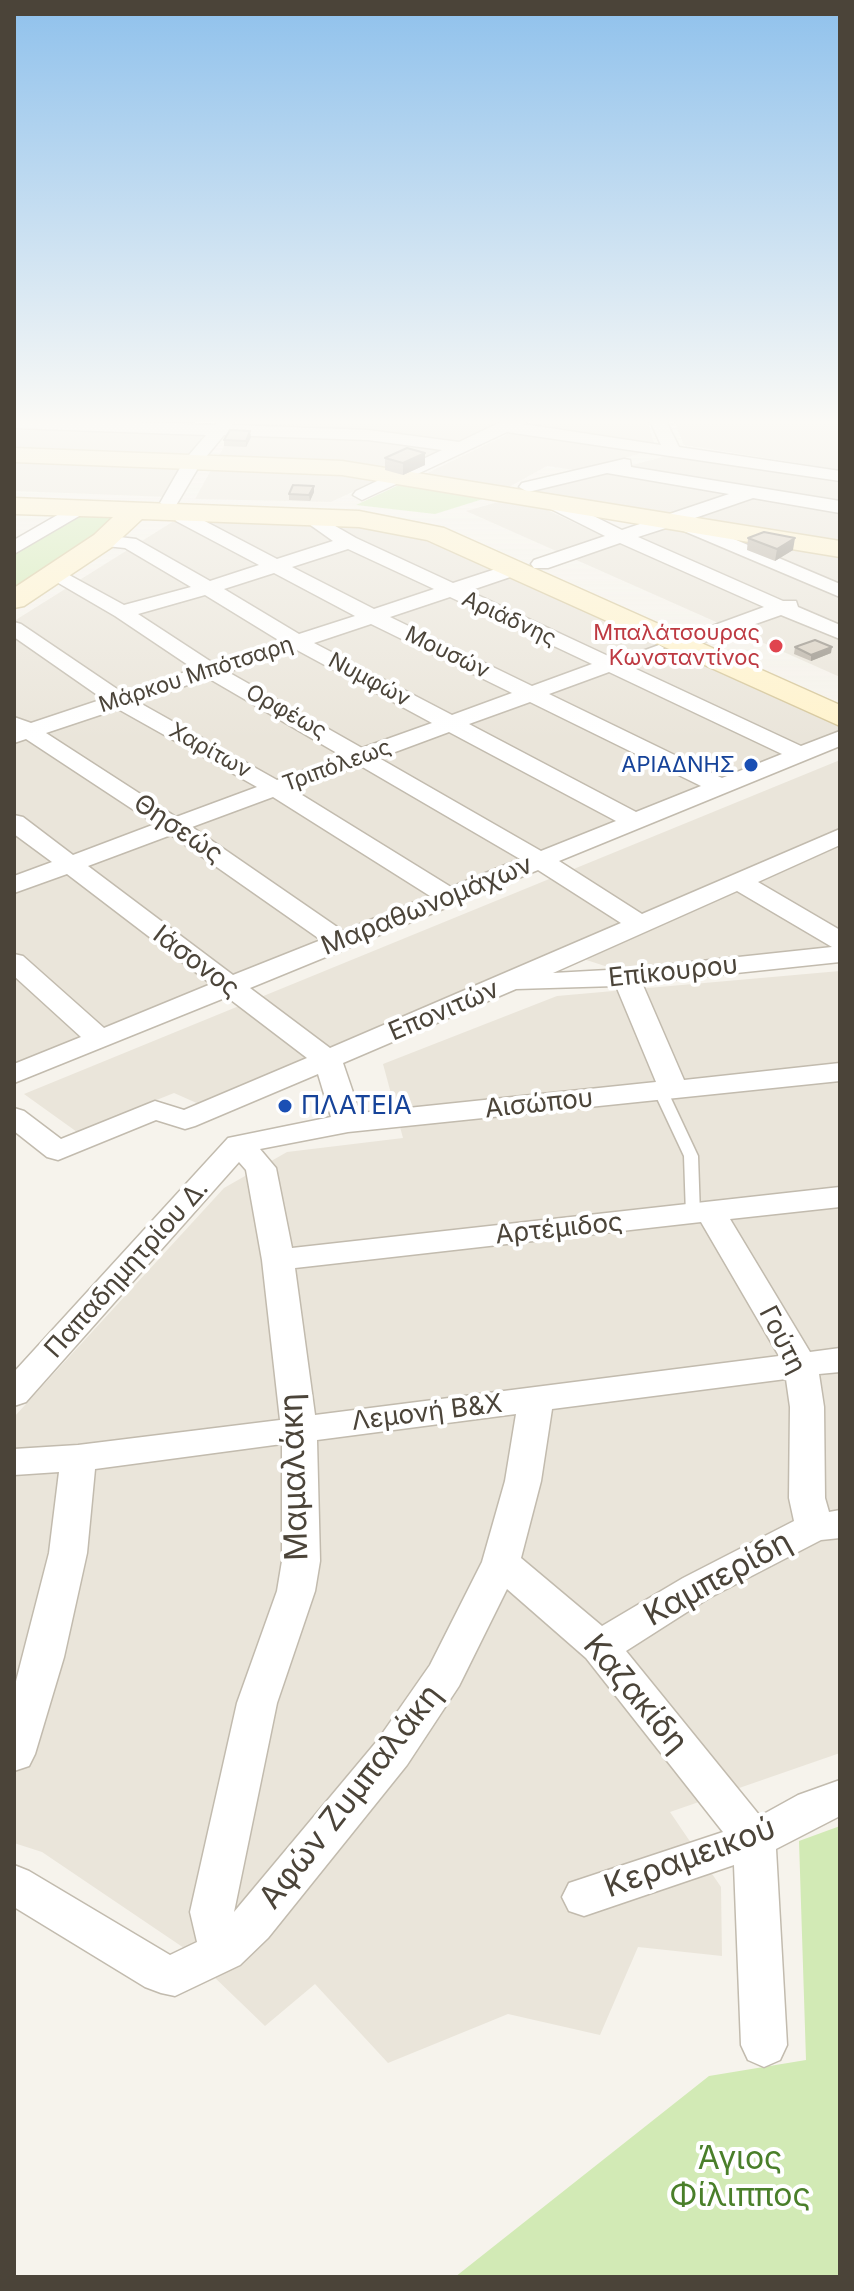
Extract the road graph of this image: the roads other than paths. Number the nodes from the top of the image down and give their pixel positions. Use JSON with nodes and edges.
{"nodes":[{"id":1,"x":50,"y":526,"type":"edge"},
{"id":2,"x":119,"y":526,"type":"edge"},
{"id":3,"x":138,"y":526,"type":"edge"},
{"id":4,"x":200,"y":526,"type":"edge"},
{"id":5,"x":321,"y":526,"type":"edge"},
{"id":6,"x":394,"y":526,"type":"edge"},
{"id":7,"x":445,"y":526,"type":"edge"},
{"id":8,"x":597,"y":526,"type":"edge"},
{"id":9,"x":661,"y":526,"type":"edge"},
{"id":10,"x":685,"y":526,"type":"edge"},
{"id":11,"x":699,"y":526,"type":"edge"},
{"id":12,"x":621,"y":537,"type":"junction"},
{"id":13,"x":103,"y":541,"type":"junction"},
{"id":14,"x":349,"y":542,"type":"junction"},
{"id":15,"x":14,"y":548,"type":"edge"},
{"id":16,"x":840,"y":549,"type":"edge"},
{"id":17,"x":275,"y":565,"type":"junction"},
{"id":18,"x":528,"y":567,"type":"junction"},
{"id":19,"x":53,"y":574,"type":"junction"},
{"id":20,"x":208,"y":588,"type":"junction"},
{"id":21,"x":838,"y":588,"type":"edge"},
{"id":22,"x":450,"y":592,"type":"junction"},
{"id":23,"x":14,"y":600,"type":"edge"},
{"id":24,"x":782,"y":608,"type":"junction"},
{"id":25,"x":122,"y":612,"type":"junction"},
{"id":26,"x":375,"y":618,"type":"junction"},
{"id":27,"x":14,"y":628,"type":"edge"},
{"id":28,"x":840,"y":633,"type":"edge"},
{"id":29,"x":700,"y":637,"type":"junction"},
{"id":30,"x":295,"y":641,"type":"junction"},
{"id":31,"x":659,"y":648,"type":"dead end"},
{"id":32,"x":609,"y":665,"type":"junction"},
{"id":33,"x":211,"y":671,"type":"junction"},
{"id":34,"x":531,"y":694,"type":"junction"},
{"id":35,"x":840,"y":699,"type":"edge"},
{"id":36,"x":119,"y":700,"type":"junction"},
{"id":37,"x":840,"y":717,"type":"edge"},
{"id":38,"x":452,"y":724,"type":"junction"},
{"id":39,"x":18,"y":730,"type":"edge"},
{"id":40,"x":840,"y":738,"type":"edge"},
{"id":41,"x":799,"y":753,"type":"junction"},
{"id":42,"x":364,"y":756,"type":"junction"},
{"id":43,"x":720,"y":786,"type":"junction"},
{"id":44,"x":275,"y":788,"type":"junction"},
{"id":45,"x":14,"y":822,"type":"edge"},
{"id":46,"x":636,"y":822,"type":"junction"},
{"id":47,"x":174,"y":826,"type":"junction"},
{"id":48,"x":840,"y":836,"type":"edge"},
{"id":49,"x":541,"y":861,"type":"junction"},
{"id":50,"x":68,"y":865,"type":"junction"},
{"id":51,"x":740,"y":882,"type":"junction"},
{"id":52,"x":14,"y":885,"type":"edge"},
{"id":53,"x":449,"y":897,"type":"junction"},
{"id":54,"x":641,"y":925,"type":"junction"},
{"id":55,"x":339,"y":940,"type":"junction"},
{"id":56,"x":840,"y":941,"type":"edge"},
{"id":57,"x":840,"y":954,"type":"edge"},
{"id":58,"x":14,"y":962,"type":"edge"},
{"id":59,"x":626,"y":977,"type":"junction"},
{"id":60,"x":506,"y":984,"type":"junction"},
{"id":61,"x":229,"y":988,"type":"junction"},
{"id":62,"x":101,"y":1040,"type":"junction"},
{"id":63,"x":328,"y":1060,"type":"junction"},
{"id":64,"x":840,"y":1072,"type":"edge"},
{"id":65,"x":14,"y":1074,"type":"edge"},
{"id":66,"x":667,"y":1092,"type":"junction"},
{"id":67,"x":14,"y":1117,"type":"edge"},
{"id":68,"x":348,"y":1123,"type":"junction"},
{"id":69,"x":239,"y":1144,"type":"junction"},
{"id":70,"x":840,"y":1197,"type":"edge"},
{"id":71,"x":702,"y":1214,"type":"junction"},
{"id":72,"x":278,"y":1260,"type":"junction"},
{"id":73,"x":840,"y":1360,"type":"edge"},
{"id":74,"x":801,"y":1365,"type":"junction"},
{"id":75,"x":14,"y":1394,"type":"edge"},
{"id":76,"x":536,"y":1399,"type":"junction"},
{"id":77,"x":299,"y":1429,"type":"junction"},
{"id":78,"x":78,"y":1458,"type":"junction"},
{"id":79,"x":14,"y":1462,"type":"edge"},
{"id":80,"x":827,"y":1525,"type":"edge"},
{"id":81,"x":501,"y":1562,"type":"junction"},
{"id":82,"x":600,"y":1647,"type":"junction"},
{"id":83,"x":14,"y":1754,"type":"edge"},
{"id":84,"x":840,"y":1798,"type":"edge"},
{"id":85,"x":754,"y":1840,"type":"junction"},
{"id":86,"x":14,"y":1884,"type":"edge"},
{"id":87,"x":584,"y":1897,"type":"dead end"},
{"id":88,"x":224,"y":1951,"type":"junction"},
{"id":89,"x":764,"y":2045,"type":"dead end"}],
"edges":[{"from":1,"to":15,"type":"street"},
{"from":2,"to":13,"type":"main road"},
{"from":3,"to":13,"type":"main road"},
{"from":4,"to":17,"type":"street","name":"Μουσών"},
{"from":5,"to":14,"type":"street","name":"Αριάδνης"},
{"from":6,"to":18,"type":"main road"},
{"from":7,"to":18,"type":"main road"},
{"from":8,"to":12,"type":"street"},
{"from":9,"to":12,"type":"street","name":"Μάρκου Μπότσαρη"},
{"from":10,"to":21,"type":"street"},
{"from":11,"to":16,"type":"main road"},
{"from":12,"to":18,"type":"street","name":"Μάρκου Μπότσαρη"},
{"from":12,"to":24,"type":"street"},
{"from":13,"to":19,"type":"main road"},
{"from":13,"to":20,"type":"street","name":"Νυμφών"},
{"from":14,"to":17,"type":"street"},
{"from":14,"to":22,"type":"street","name":"Αριάδνης"},
{"from":17,"to":20,"type":"street"},
{"from":17,"to":26,"type":"street","name":"Μουσών"},
{"from":18,"to":22,"type":"street","name":"Μάρκου Μπότσαρη"},
{"from":18,"to":29,"type":"main road"},
{"from":18,"to":37,"type":"main road"},
{"from":19,"to":23,"type":"main road"},
{"from":19,"to":25,"type":"street","name":"Ορφέως"},
{"from":20,"to":25,"type":"street"},
{"from":20,"to":30,"type":"street","name":"Νυμφών"},
{"from":21,"to":24,"type":"street"},
{"from":22,"to":26,"type":"street","name":"Μάρκου Μπότσαρη"},
{"from":22,"to":32,"type":"street","name":"Αριάδνης"},
{"from":24,"to":28,"type":"street"},
{"from":24,"to":29,"type":"street"},
{"from":25,"to":33,"type":"street","name":"Ορφέως"},
{"from":26,"to":30,"type":"street","name":"Μάρκου Μπότσαρη"},
{"from":26,"to":34,"type":"street","name":"Μουσών"},
{"from":27,"to":36,"type":"street","name":"Χαρίτων"},
{"from":29,"to":35,"type":"main road"},
{"from":30,"to":33,"type":"street","name":"Μάρκου Μπότσαρη"},
{"from":30,"to":38,"type":"street","name":"Νυμφών"},
{"from":31,"to":32,"type":"lane","name":"Τριπόλεως"},
{"from":32,"to":34,"type":"street","name":"Τριπόλεως"},
{"from":32,"to":41,"type":"street","name":"Αριάδνης"},
{"from":33,"to":36,"type":"street","name":"Μάρκου Μπότσαρη"},
{"from":33,"to":42,"type":"street","name":"Ορφέως"},
{"from":34,"to":38,"type":"street","name":"Τριπόλεως"},
{"from":34,"to":43,"type":"street","name":"Μουσών"},
{"from":36,"to":39,"type":"street","name":"Μάρκου Μπότσαρη"},
{"from":36,"to":44,"type":"street","name":"Χαρίτων"},
{"from":38,"to":42,"type":"street","name":"Τριπόλεως"},
{"from":38,"to":46,"type":"street","name":"Νυμφών"},
{"from":39,"to":47,"type":"street","name":"Θησεώς"},
{"from":40,"to":41,"type":"street","name":"Μαραθωνομάχων"},
{"from":41,"to":43,"type":"street","name":"Μαραθωνομάχων"},
{"from":42,"to":44,"type":"street","name":"Τριπόλεως"},
{"from":42,"to":49,"type":"street","name":"Ορφέως"},
{"from":43,"to":46,"type":"street","name":"Μαραθωνομάχων"},
{"from":44,"to":47,"type":"street","name":"Τριπόλεως"},
{"from":44,"to":53,"type":"street","name":"Χαρίτων"},
{"from":45,"to":50,"type":"street","name":"Ιάσονος"},
{"from":46,"to":49,"type":"street","name":"Μαραθωνομάχων"},
{"from":47,"to":50,"type":"street","name":"Τριπόλεως"},
{"from":47,"to":55,"type":"street","name":"Θησεώς"},
{"from":48,"to":51,"type":"street","name":"Επονιτών"},
{"from":49,"to":53,"type":"street","name":"Μαραθωνομάχων"},
{"from":49,"to":54,"type":"street","name":"Ορφέως"},
{"from":50,"to":52,"type":"street","name":"Τριπόλεως"},
{"from":50,"to":61,"type":"street","name":"Ιάσονος"},
{"from":51,"to":54,"type":"street","name":"Επονιτών"},
{"from":51,"to":56,"type":"street"},
{"from":53,"to":55,"type":"street","name":"Μαραθωνομάχων"},
{"from":54,"to":60,"type":"street","name":"Επονιτών"},
{"from":55,"to":61,"type":"street","name":"Μαραθωνομάχων"},
{"from":57,"to":59,"type":"street","name":"Επίκουρου"},
{"from":58,"to":62,"type":"street"},
{"from":59,"to":60,"type":"street","name":"Επίκουρου"},
{"from":59,"to":66,"type":"street","name":"Γούτη"},
{"from":60,"to":63,"type":"street","name":"Επονιτών"},
{"from":61,"to":62,"type":"street","name":"Μαραθωνομάχων"},
{"from":61,"to":63,"type":"street","name":"Ιάσονος"},
{"from":62,"to":65,"type":"street","name":"Μαραθωνομάχων"},
{"from":63,"to":67,"type":"street","name":"Επονιτών"},
{"from":63,"to":68,"type":"street"},
{"from":64,"to":66,"type":"street","name":"Αισώπου"},
{"from":66,"to":68,"type":"street","name":"Αισώπου"},
{"from":66,"to":71,"type":"lane","name":"Γούτη"},
{"from":68,"to":69,"type":"street","name":"Αισώπου"},
{"from":69,"to":72,"type":"street","name":"Μαμαλάκη"},
{"from":69,"to":75,"type":"street","name":"Παπαδημητρίου Δ."},
{"from":70,"to":71,"type":"street","name":"Αρτέμιδος"},
{"from":71,"to":72,"type":"street","name":"Αρτέμιδος"},
{"from":71,"to":74,"type":"street","name":"Γούτη"},
{"from":72,"to":77,"type":"street","name":"Μαμαλάκη"},
{"from":73,"to":74,"type":"street","name":"Λεμονή Β&Χ"},
{"from":74,"to":76,"type":"street","name":"Λεμονή Β&Χ"},
{"from":74,"to":80,"type":"street","name":"Γούτη"},
{"from":76,"to":77,"type":"street","name":"Λεμονή Β&Χ"},
{"from":76,"to":81,"type":"street","name":"Αφών Ζυμπαλάκη"},
{"from":77,"to":78,"type":"street","name":"Λεμονή Β&Χ"},
{"from":77,"to":88,"type":"street","name":"Μαμαλάκη"},
{"from":78,"to":79,"type":"street","name":"Λεμονή Β&Χ"},
{"from":78,"to":83,"type":"street"},
{"from":80,"to":82,"type":"street","name":"Καμπερίδη"},
{"from":81,"to":82,"type":"street","name":"Καζακίδη"},
{"from":81,"to":88,"type":"street","name":"Αφών Ζυμπαλάκη"},
{"from":82,"to":85,"type":"street","name":"Καζακίδη"},
{"from":84,"to":85,"type":"street","name":"Κεραμεικού"},
{"from":85,"to":87,"type":"street","name":"Κεραμεικού"},
{"from":85,"to":89,"type":"street"},
{"from":86,"to":88,"type":"street","name":"Αφών Ζυμπαλάκη"}]}
